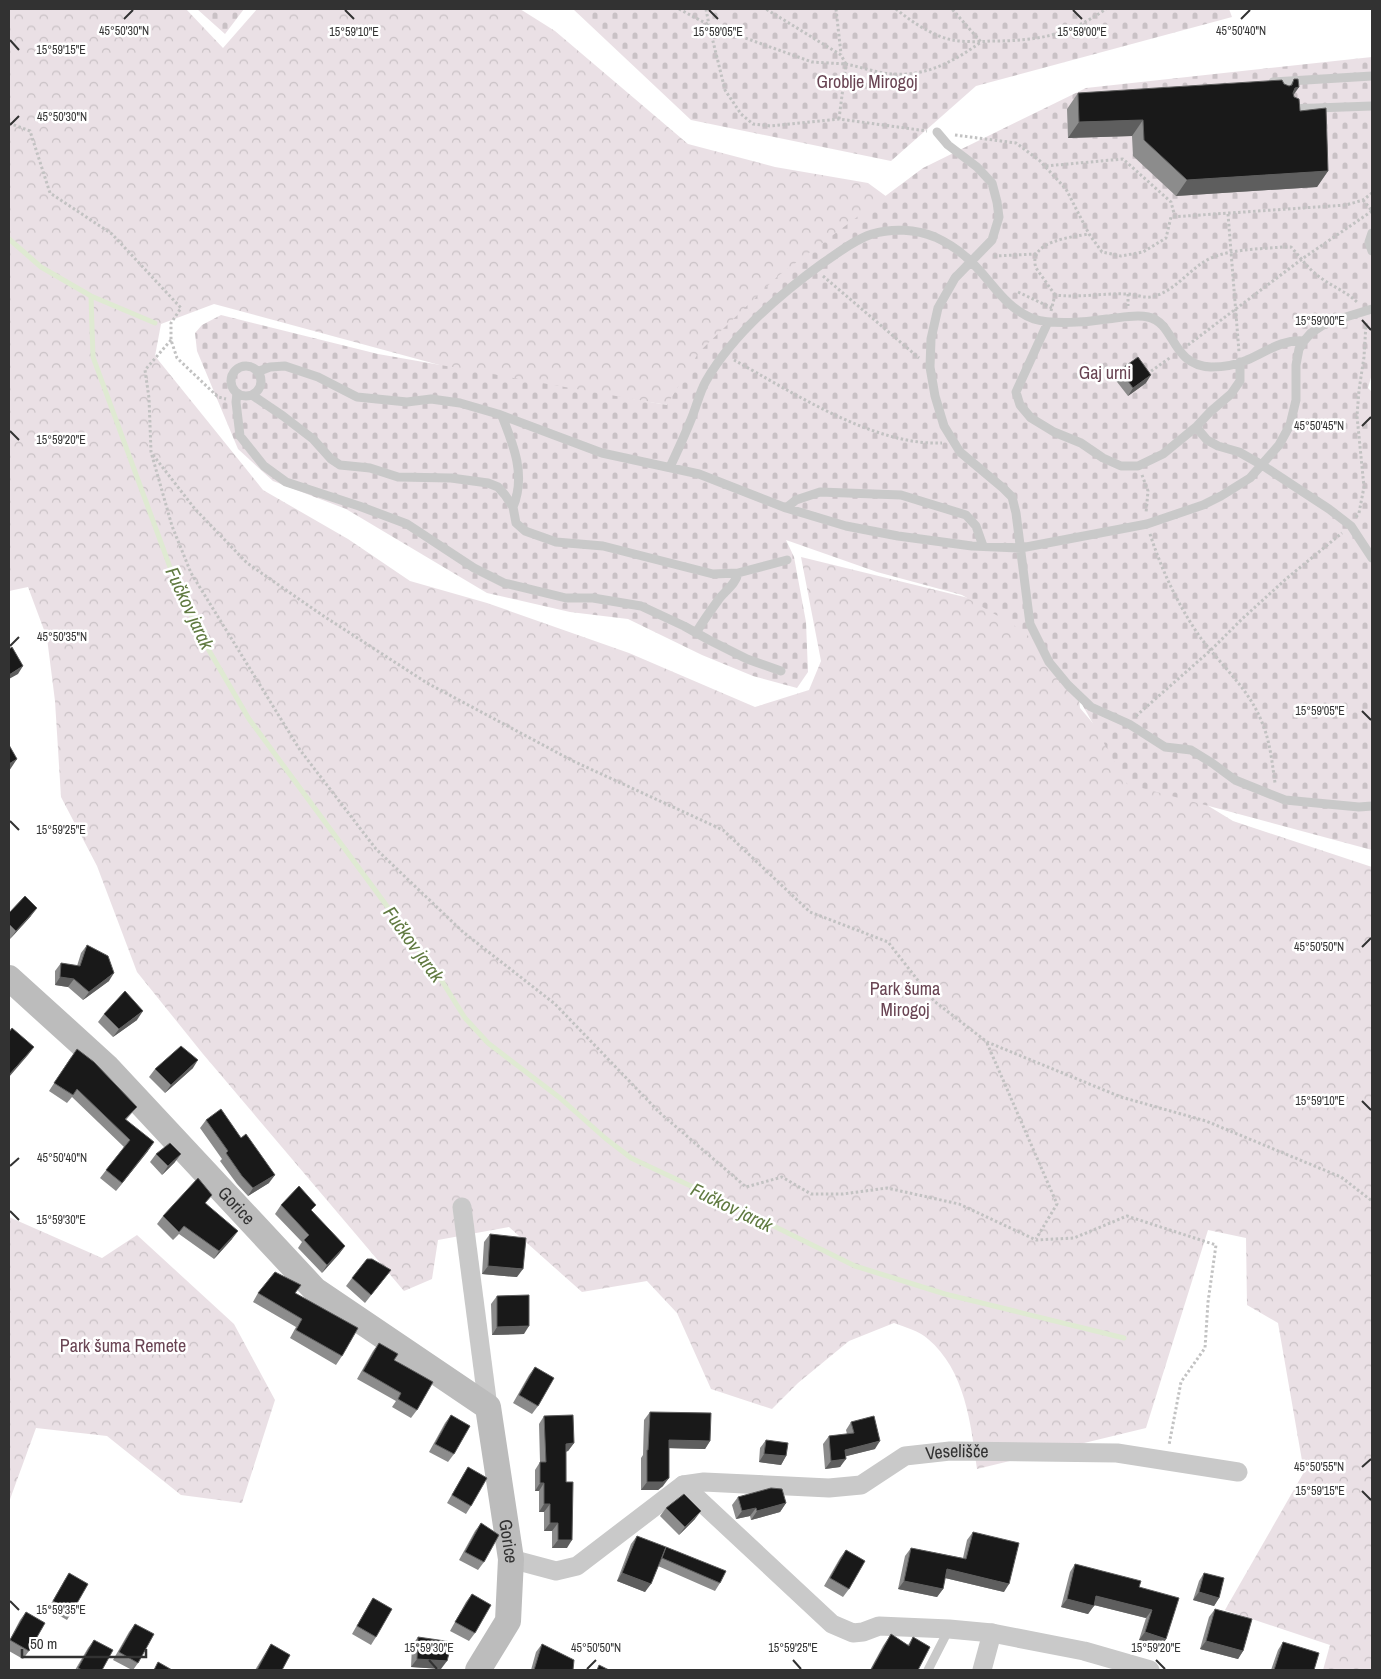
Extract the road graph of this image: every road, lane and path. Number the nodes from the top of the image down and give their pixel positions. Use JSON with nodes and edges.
{"nodes":[{"id":1,"x":679,"y":9,"type":"edge"},
{"id":2,"x":706,"y":9,"type":"edge"},
{"id":3,"x":766,"y":9,"type":"edge"},
{"id":4,"x":836,"y":9,"type":"edge"},
{"id":5,"x":896,"y":9,"type":"edge"},
{"id":6,"x":952,"y":9,"type":"edge"},
{"id":7,"x":1106,"y":9,"type":"edge"},
{"id":8,"x":709,"y":25,"type":"junction"},
{"id":9,"x":981,"y":42,"type":"junction"},
{"id":10,"x":841,"y":55,"type":"junction"},
{"id":11,"x":846,"y":64,"type":"junction"},
{"id":12,"x":1372,"y":76,"type":"edge"},
{"id":13,"x":1265,"y":83,"type":"edge"},
{"id":14,"x":1372,"y":106,"type":"edge"},
{"id":15,"x":1288,"y":109,"type":"edge"},
{"id":16,"x":839,"y":119,"type":"junction"},
{"id":17,"x":9,"y":123,"type":"edge"},
{"id":18,"x":937,"y":132,"type":"junction"},
{"id":19,"x":1045,"y":166,"type":"junction"},
{"id":20,"x":1372,"y":193,"type":"edge"},
{"id":21,"x":1363,"y":200,"type":"junction"},
{"id":22,"x":1372,"y":211,"type":"edge"},
{"id":23,"x":1228,"y":214,"type":"junction"},
{"id":24,"x":1175,"y":217,"type":"junction"},
{"id":25,"x":1372,"y":233,"type":"edge"},
{"id":26,"x":1089,"y":234,"type":"junction"},
{"id":27,"x":1372,"y":251,"type":"edge"},
{"id":28,"x":1231,"y":253,"type":"junction"},
{"id":29,"x":978,"y":254,"type":"junction"},
{"id":30,"x":1036,"y":254,"type":"junction"},
{"id":31,"x":1302,"y":259,"type":"junction"},
{"id":32,"x":971,"y":261,"type":"junction"},
{"id":33,"x":815,"y":269,"type":"junction"},
{"id":34,"x":1015,"y":290,"type":"dead end"},
{"id":35,"x":1055,"y":295,"type":"junction"},
{"id":36,"x":1052,"y":308,"type":"junction"},
{"id":37,"x":1236,"y":310,"type":"junction"},
{"id":38,"x":1368,"y":310,"type":"edge"},
{"id":39,"x":1048,"y":322,"type":"junction"},
{"id":40,"x":171,"y":340,"type":"junction"},
{"id":41,"x":1304,"y":341,"type":"junction"},
{"id":42,"x":1179,"y":352,"type":"junction"},
{"id":43,"x":725,"y":355,"type":"junction"},
{"id":44,"x":1240,"y":362,"type":"junction"},
{"id":45,"x":930,"y":367,"type":"junction"},
{"id":46,"x":257,"y":372,"type":"junction"},
{"id":47,"x":1145,"y":375,"type":"edge"},
{"id":48,"x":252,"y":395,"type":"junction"},
{"id":49,"x":236,"y":398,"type":"junction"},
{"id":50,"x":502,"y":416,"type":"junction"},
{"id":51,"x":1196,"y":427,"type":"junction"},
{"id":52,"x":953,"y":440,"type":"junction"},
{"id":53,"x":151,"y":452,"type":"junction"},
{"id":54,"x":1262,"y":464,"type":"junction"},
{"id":55,"x":1138,"y":466,"type":"junction"},
{"id":56,"x":670,"y":467,"type":"junction"},
{"id":57,"x":513,"y":507,"type":"junction"},
{"id":58,"x":786,"y":508,"type":"junction"},
{"id":59,"x":1147,"y":524,"type":"junction"},
{"id":60,"x":1351,"y":526,"type":"junction"},
{"id":61,"x":983,"y":546,"type":"junction"},
{"id":62,"x":1021,"y":548,"type":"junction"},
{"id":63,"x":1372,"y":558,"type":"edge"},
{"id":64,"x":787,"y":560,"type":"dead end"},
{"id":65,"x":738,"y":573,"type":"junction"},
{"id":66,"x":696,"y":633,"type":"junction"},
{"id":67,"x":1211,"y":650,"type":"junction"},
{"id":68,"x":781,"y":671,"type":"dead end"},
{"id":69,"x":1129,"y":724,"type":"junction"},
{"id":70,"x":1277,"y":797,"type":"junction"},
{"id":71,"x":1372,"y":806,"type":"edge"},
{"id":72,"x":9,"y":978,"type":"edge"},
{"id":73,"x":987,"y":1042,"type":"junction"},
{"id":74,"x":1372,"y":1201,"type":"edge"},
{"id":75,"x":462,"y":1207,"type":"dead end"},
{"id":76,"x":1036,"y":1240,"type":"junction"},
{"id":77,"x":488,"y":1407,"type":"junction"},
{"id":78,"x":1166,"y":1460,"type":"junction"},
{"id":79,"x":1238,"y":1472,"type":"dead end"},
{"id":80,"x":683,"y":1485,"type":"junction"},
{"id":81,"x":512,"y":1559,"type":"junction"},
{"id":82,"x":949,"y":1629,"type":"junction"},
{"id":83,"x":992,"y":1633,"type":"junction"},
{"id":84,"x":478,"y":1670,"type":"edge"},
{"id":85,"x":928,"y":1670,"type":"edge"},
{"id":86,"x":982,"y":1670,"type":"edge"},
{"id":87,"x":1150,"y":1670,"type":"edge"}],
"edges":[{"from":1,"to":8,"type":"path"},
{"from":2,"to":8,"type":"path"},
{"from":3,"to":10,"type":"path"},
{"from":4,"to":10,"type":"path"},
{"from":5,"to":9,"type":"path"},
{"from":6,"to":9,"type":"path"},
{"from":7,"to":9,"type":"path"},
{"from":8,"to":11,"type":"path"},
{"from":8,"to":16,"type":"path"},
{"from":9,"to":11,"type":"path"},
{"from":10,"to":11,"type":"path"},
{"from":11,"to":16,"type":"path"},
{"from":12,"to":13,"type":"lane"},
{"from":14,"to":15,"type":"lane"},
{"from":16,"to":18,"type":"path"},
{"from":17,"to":40,"type":"path"},
{"from":18,"to":19,"type":"path"},
{"from":18,"to":29,"type":"lane"},
{"from":19,"to":24,"type":"path"},
{"from":19,"to":26,"type":"path"},
{"from":20,"to":21,"type":"path"},
{"from":21,"to":22,"type":"path"},
{"from":21,"to":23,"type":"path"},
{"from":22,"to":31,"type":"path"},
{"from":23,"to":24,"type":"path"},
{"from":23,"to":28,"type":"path"},
{"from":24,"to":26,"type":"path"},
{"from":25,"to":27,"type":"lane"},
{"from":26,"to":30,"type":"path"},
{"from":28,"to":31,"type":"path"},
{"from":28,"to":35,"type":"path"},
{"from":28,"to":37,"type":"path"},
{"from":29,"to":30,"type":"path"},
{"from":29,"to":32,"type":"lane"},
{"from":30,"to":35,"type":"path"},
{"from":31,"to":37,"type":"path"},
{"from":31,"to":38,"type":"path"},
{"from":32,"to":33,"type":"lane"},
{"from":32,"to":39,"type":"lane"},
{"from":32,"to":45,"type":"lane"},
{"from":33,"to":43,"type":"lane"},
{"from":33,"to":45,"type":"path"},
{"from":34,"to":36,"type":"path"},
{"from":35,"to":36,"type":"path"},
{"from":36,"to":39,"type":"path"},
{"from":37,"to":42,"type":"path"},
{"from":37,"to":44,"type":"path"},
{"from":38,"to":41,"type":"lane"},
{"from":38,"to":60,"type":"path"},
{"from":39,"to":42,"type":"lane"},
{"from":39,"to":55,"type":"lane"},
{"from":40,"to":49,"type":"path"},
{"from":40,"to":53,"type":"path"},
{"from":41,"to":44,"type":"lane"},
{"from":41,"to":54,"type":"lane"},
{"from":42,"to":44,"type":"lane"},
{"from":42,"to":47,"type":"path"},
{"from":43,"to":52,"type":"path"},
{"from":43,"to":56,"type":"lane"},
{"from":44,"to":51,"type":"lane"},
{"from":45,"to":52,"type":"lane"},
{"from":46,"to":48,"type":"lane"},
{"from":46,"to":49,"type":"lane"},
{"from":46,"to":50,"type":"lane"},
{"from":48,"to":49,"type":"lane"},
{"from":48,"to":57,"type":"lane"},
{"from":49,"to":66,"type":"lane"},
{"from":50,"to":56,"type":"lane"},
{"from":50,"to":57,"type":"lane"},
{"from":51,"to":54,"type":"lane"},
{"from":51,"to":55,"type":"lane"},
{"from":52,"to":62,"type":"lane"},
{"from":53,"to":73,"type":"path"},
{"from":53,"to":76,"type":"path"},
{"from":54,"to":59,"type":"lane"},
{"from":54,"to":60,"type":"lane"},
{"from":55,"to":59,"type":"path"},
{"from":56,"to":58,"type":"lane"},
{"from":57,"to":65,"type":"lane"},
{"from":58,"to":61,"type":"lane"},
{"from":58,"to":61,"type":"lane"},
{"from":59,"to":62,"type":"lane"},
{"from":59,"to":67,"type":"path"},
{"from":60,"to":63,"type":"lane"},
{"from":60,"to":67,"type":"path"},
{"from":61,"to":62,"type":"lane"},
{"from":62,"to":69,"type":"lane"},
{"from":64,"to":65,"type":"lane"},
{"from":65,"to":66,"type":"lane"},
{"from":66,"to":68,"type":"lane"},
{"from":67,"to":69,"type":"path"},
{"from":67,"to":70,"type":"path"},
{"from":69,"to":70,"type":"lane"},
{"from":70,"to":71,"type":"lane"},
{"from":72,"to":77,"type":"street","name":"Gorice"},
{"from":73,"to":74,"type":"path"},
{"from":73,"to":76,"type":"path"},
{"from":75,"to":77,"type":"street","name":"Gorice"},
{"from":76,"to":78,"type":"path"},
{"from":77,"to":81,"type":"street","name":"Gorice"},
{"from":78,"to":79,"type":"street","name":"Veselišče"},
{"from":78,"to":80,"type":"street","name":"Veselišče"},
{"from":80,"to":81,"type":"street"},
{"from":80,"to":82,"type":"street"},
{"from":81,"to":84,"type":"street","name":"Gorice"},
{"from":82,"to":83,"type":"street"},
{"from":82,"to":85,"type":"lane"},
{"from":83,"to":86,"type":"street"},
{"from":83,"to":87,"type":"street"}]}
